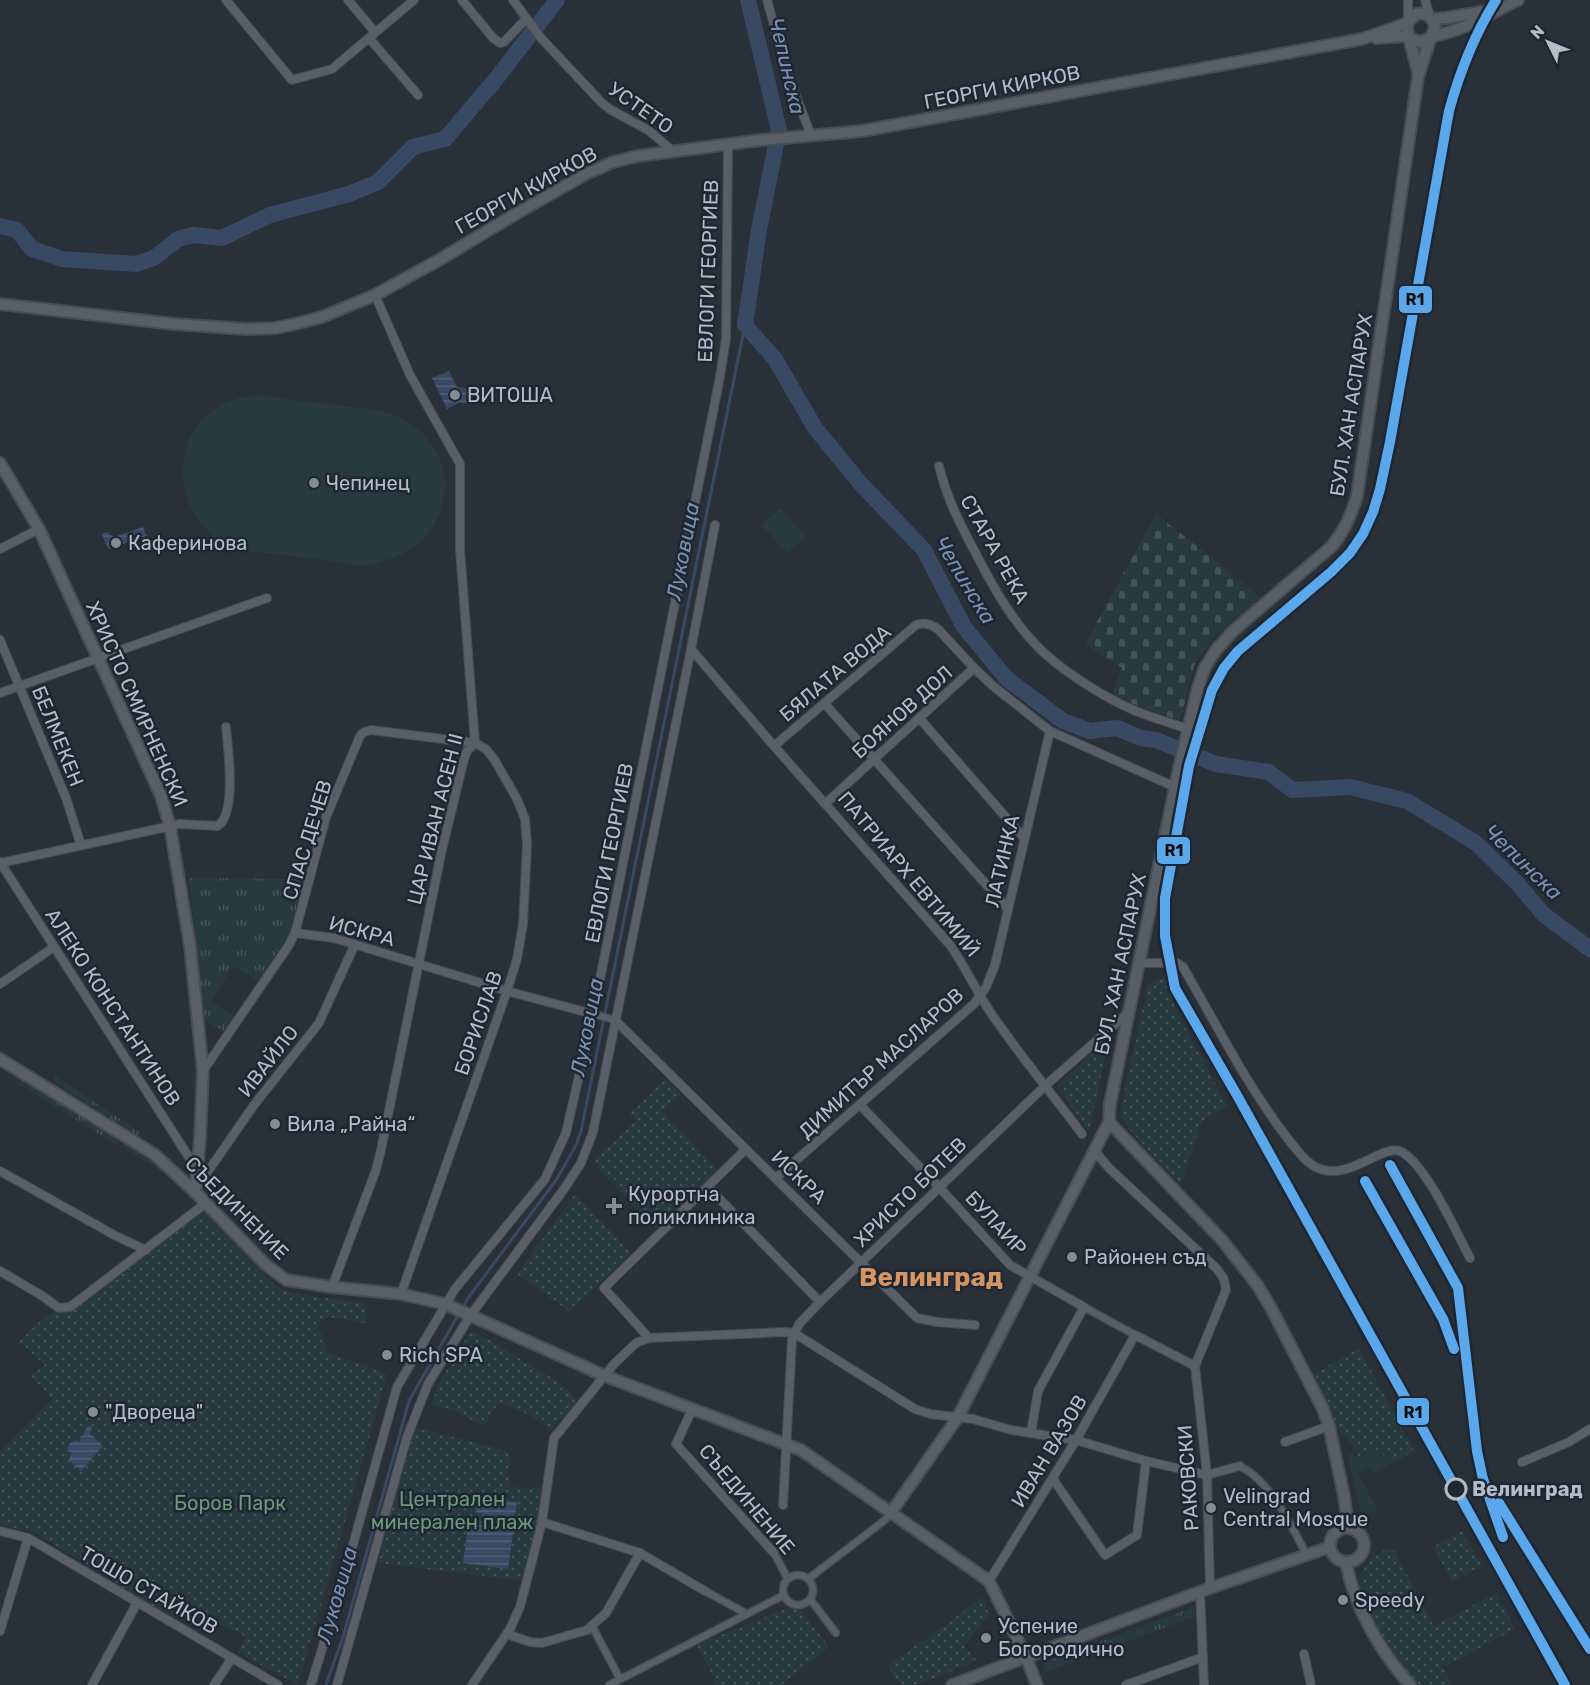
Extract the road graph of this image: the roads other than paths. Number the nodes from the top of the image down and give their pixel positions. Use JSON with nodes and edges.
{"nodes":[{"id":1,"x":226,"y":0,"type":"edge"},
{"id":2,"x":348,"y":0,"type":"edge"},
{"id":3,"x":414,"y":0,"type":"edge"},
{"id":4,"x":462,"y":0,"type":"edge"},
{"id":5,"x":513,"y":0,"type":"edge"},
{"id":6,"x":767,"y":0,"type":"edge"},
{"id":7,"x":1408,"y":0,"type":"edge"},
{"id":8,"x":1425,"y":0,"type":"edge"},
{"id":9,"x":1518,"y":0,"type":"edge"},
{"id":10,"x":1502,"y":8,"type":"junction"},
{"id":11,"x":1431,"y":18,"type":"junction"},
{"id":12,"x":526,"y":19,"type":"junction"},
{"id":13,"x":1408,"y":21,"type":"junction"},
{"id":14,"x":372,"y":35,"type":"junction"},
{"id":15,"x":1410,"y":37,"type":"junction"},
{"id":16,"x":1432,"y":37,"type":"junction"},
{"id":17,"x":1366,"y":38,"type":"junction"},
{"id":18,"x":1418,"y":77,"type":"junction"},
{"id":19,"x":418,"y":95,"type":"dead end"},
{"id":20,"x":809,"y":135,"type":"junction"},
{"id":21,"x":728,"y":145,"type":"junction"},
{"id":22,"x":674,"y":152,"type":"junction"},
{"id":23,"x":375,"y":295,"type":"junction"},
{"id":24,"x":0,"y":304,"type":"edge"},
{"id":25,"x":0,"y":463,"type":"edge"},
{"id":26,"x":939,"y":466,"type":"dead end"},
{"id":27,"x":715,"y":525,"type":"dead end"},
{"id":28,"x":39,"y":529,"type":"junction"},
{"id":29,"x":0,"y":549,"type":"edge"},
{"id":30,"x":267,"y":598,"type":"dead end"},
{"id":31,"x":0,"y":640,"type":"edge"},
{"id":32,"x":692,"y":649,"type":"junction"},
{"id":33,"x":98,"y":660,"type":"junction"},
{"id":34,"x":974,"y":669,"type":"junction"},
{"id":35,"x":19,"y":686,"type":"junction"},
{"id":36,"x":0,"y":693,"type":"edge"},
{"id":37,"x":824,"y":703,"type":"junction"},
{"id":38,"x":920,"y":719,"type":"junction"},
{"id":39,"x":226,"y":727,"type":"dead end"},
{"id":40,"x":1188,"y":729,"type":"junction"},
{"id":41,"x":1050,"y":730,"type":"junction"},
{"id":42,"x":475,"y":743,"type":"junction"},
{"id":43,"x":774,"y":746,"type":"junction"},
{"id":44,"x":874,"y":759,"type":"junction"},
{"id":45,"x":1175,"y":787,"type":"junction"},
{"id":46,"x":826,"y":803,"type":"junction"},
{"id":47,"x":170,"y":826,"type":"junction"},
{"id":48,"x":1024,"y":838,"type":"junction"},
{"id":49,"x":81,"y":845,"type":"junction"},
{"id":50,"x":0,"y":863,"type":"edge"},
{"id":51,"x":1008,"y":909,"type":"junction"},
{"id":52,"x":295,"y":933,"type":"junction"},
{"id":53,"x":355,"y":944,"type":"junction"},
{"id":54,"x":54,"y":947,"type":"junction"},
{"id":55,"x":1139,"y":963,"type":"junction"},
{"id":56,"x":419,"y":964,"type":"junction"},
{"id":57,"x":0,"y":984,"type":"edge"},
{"id":58,"x":507,"y":991,"type":"junction"},
{"id":59,"x":980,"y":996,"type":"junction"},
{"id":60,"x":1129,"y":1012,"type":"junction"},
{"id":61,"x":593,"y":1014,"type":"junction"},
{"id":62,"x":615,"y":1020,"type":"junction"},
{"id":63,"x":0,"y":1059,"type":"edge"},
{"id":64,"x":203,"y":1071,"type":"junction"},
{"id":65,"x":1046,"y":1085,"type":"junction"},
{"id":66,"x":860,"y":1105,"type":"junction"},
{"id":67,"x":1108,"y":1122,"type":"junction"},
{"id":68,"x":1082,"y":1134,"type":"dead end"},
{"id":69,"x":746,"y":1149,"type":"junction"},
{"id":70,"x":1094,"y":1150,"type":"junction"},
{"id":71,"x":197,"y":1170,"type":"junction"},
{"id":72,"x":0,"y":1171,"type":"edge"},
{"id":73,"x":776,"y":1178,"type":"junction"},
{"id":74,"x":708,"y":1187,"type":"junction"},
{"id":75,"x":939,"y":1187,"type":"junction"},
{"id":76,"x":195,"y":1192,"type":"junction"},
{"id":77,"x":206,"y":1203,"type":"junction"},
{"id":78,"x":146,"y":1250,"type":"junction"},
{"id":79,"x":1470,"y":1258,"type":"dead end"},
{"id":80,"x":862,"y":1262,"type":"junction"},
{"id":81,"x":0,"y":1271,"type":"edge"},
{"id":82,"x":1030,"y":1277,"type":"junction"},
{"id":83,"x":332,"y":1287,"type":"junction"},
{"id":84,"x":401,"y":1294,"type":"junction"},
{"id":85,"x":820,"y":1302,"type":"junction"},
{"id":86,"x":445,"y":1304,"type":"junction"},
{"id":87,"x":1084,"y":1306,"type":"junction"},
{"id":88,"x":470,"y":1316,"type":"junction"},
{"id":89,"x":975,"y":1325,"type":"dead end"},
{"id":90,"x":794,"y":1333,"type":"junction"},
{"id":91,"x":1135,"y":1335,"type":"junction"},
{"id":92,"x":649,"y":1338,"type":"junction"},
{"id":93,"x":1195,"y":1366,"type":"junction"},
{"id":94,"x":605,"y":1376,"type":"junction"},
{"id":95,"x":692,"y":1410,"type":"junction"},
{"id":96,"x":958,"y":1417,"type":"junction"},
{"id":97,"x":1329,"y":1426,"type":"junction"},
{"id":98,"x":1590,"y":1429,"type":"edge"},
{"id":99,"x":1030,"y":1433,"type":"junction"},
{"id":100,"x":1076,"y":1440,"type":"junction"},
{"id":101,"x":1285,"y":1442,"type":"dead end"},
{"id":102,"x":785,"y":1444,"type":"junction"},
{"id":103,"x":1146,"y":1461,"type":"junction"},
{"id":104,"x":1522,"y":1462,"type":"dead end"},
{"id":105,"x":1240,"y":1466,"type":"joint"},
{"id":106,"x":1208,"y":1475,"type":"junction"},
{"id":107,"x":1053,"y":1479,"type":"junction"},
{"id":108,"x":783,"y":1505,"type":"dead end"},
{"id":109,"x":890,"y":1514,"type":"junction"},
{"id":110,"x":542,"y":1522,"type":"junction"},
{"id":111,"x":1348,"y":1527,"type":"junction"},
{"id":112,"x":0,"y":1532,"type":"edge"},
{"id":113,"x":28,"y":1538,"type":"junction"},
{"id":114,"x":1330,"y":1547,"type":"junction"},
{"id":115,"x":640,"y":1553,"type":"junction"},
{"id":116,"x":774,"y":1553,"type":"joint"},
{"id":117,"x":1306,"y":1554,"type":"junction"},
{"id":118,"x":1346,"y":1562,"type":"junction"},
{"id":119,"x":808,"y":1579,"type":"junction"},
{"id":120,"x":788,"y":1580,"type":"junction"},
{"id":121,"x":989,"y":1581,"type":"junction"},
{"id":122,"x":1205,"y":1590,"type":"junction"},
{"id":123,"x":705,"y":1591,"type":"joint"},
{"id":124,"x":784,"y":1595,"type":"junction"},
{"id":125,"x":810,"y":1599,"type":"junction"},
{"id":126,"x":137,"y":1603,"type":"junction"},
{"id":127,"x":747,"y":1614,"type":"junction"},
{"id":128,"x":592,"y":1626,"type":"junction"},
{"id":129,"x":0,"y":1631,"type":"edge"},
{"id":130,"x":836,"y":1633,"type":"dead end"},
{"id":131,"x":507,"y":1634,"type":"junction"},
{"id":132,"x":1304,"y":1654,"type":"dead end"},
{"id":133,"x":1026,"y":1657,"type":"junction"},
{"id":134,"x":1203,"y":1657,"type":"junction"},
{"id":135,"x":232,"y":1658,"type":"junction"},
{"id":136,"x":620,"y":1679,"type":"junction"},
{"id":137,"x":92,"y":1685,"type":"edge"},
{"id":138,"x":214,"y":1685,"type":"edge"},
{"id":139,"x":278,"y":1685,"type":"edge"},
{"id":140,"x":311,"y":1685,"type":"edge"},
{"id":141,"x":337,"y":1685,"type":"edge"},
{"id":142,"x":472,"y":1685,"type":"edge"},
{"id":143,"x":609,"y":1685,"type":"edge"},
{"id":144,"x":952,"y":1685,"type":"edge"},
{"id":145,"x":1037,"y":1685,"type":"edge"},
{"id":146,"x":1126,"y":1685,"type":"edge"},
{"id":147,"x":1204,"y":1685,"type":"edge"},
{"id":148,"x":1311,"y":1685,"type":"edge"},
{"id":149,"x":1410,"y":1685,"type":"edge"}],
"edges":[{"from":1,"to":14,"type":"street"},
{"from":2,"to":14,"type":"street"},
{"from":3,"to":14,"type":"street"},
{"from":4,"to":12,"type":"street"},
{"from":5,"to":12,"type":"street","name":"УСТЕТО"},
{"from":6,"to":20,"type":"street"},
{"from":7,"to":13,"type":"street"},
{"from":8,"to":11,"type":"street"},
{"from":9,"to":10,"type":"main road"},
{"from":10,"to":11,"type":"main road"},
{"from":10,"to":16,"type":"main road"},
{"from":11,"to":13,"type":"main road"},
{"from":11,"to":16,"type":"main road"},
{"from":12,"to":22,"type":"street","name":"УСТЕТО"},
{"from":13,"to":15,"type":"main road"},
{"from":13,"to":17,"type":"street","name":"ГЕОРГИ КИРКОВ"},
{"from":14,"to":19,"type":"street"},
{"from":15,"to":16,"type":"main road"},
{"from":15,"to":17,"type":"street","name":"ГЕОРГИ КИРКОВ"},
{"from":15,"to":18,"type":"main road","name":"БУЛ. ХАН АСПАРУХ"},
{"from":16,"to":18,"type":"main road","name":"БУЛ. ХАН АСПАРУХ"},
{"from":17,"to":20,"type":"street","name":"ГЕОРГИ КИРКОВ"},
{"from":18,"to":40,"type":"main road","name":"БУЛ. ХАН АСПАРУХ"},
{"from":20,"to":21,"type":"street","name":"ГЕОРГИ КИРКОВ"},
{"from":21,"to":22,"type":"street","name":"ГЕОРГИ КИРКОВ"},
{"from":21,"to":61,"type":"street","name":"ЕВЛОГИ ГЕОРГИЕВ"},
{"from":22,"to":23,"type":"street","name":"ГЕОРГИ КИРКОВ"},
{"from":23,"to":24,"type":"street","name":"ГЕОРГИ КИРКОВ"},
{"from":23,"to":42,"type":"street","name":"ЦАР ИВАН АСЕН II"},
{"from":25,"to":28,"type":"street","name":"ХРИСТО СМИРНЕНСКИ"},
{"from":26,"to":40,"type":"street","name":"СТАРА РЕКА"},
{"from":27,"to":32,"type":"street","name":"ЕВЛОГИ ГЕОРГИЕВ"},
{"from":28,"to":29,"type":"street"},
{"from":28,"to":33,"type":"street","name":"ХРИСТО СМИРНЕНСКИ"},
{"from":30,"to":33,"type":"street"},
{"from":31,"to":35,"type":"street","name":"БЕЛМЕКЕН"},
{"from":32,"to":43,"type":"street","name":"ПАТРИАРХ ЕВТИМИЙ"},
{"from":32,"to":62,"type":"street","name":"ЕВЛОГИ ГЕОРГИЕВ"},
{"from":33,"to":35,"type":"street"},
{"from":33,"to":47,"type":"street","name":"ХРИСТО СМИРНЕНСКИ"},
{"from":34,"to":37,"type":"street","name":"БЯЛАТА ВОДА"},
{"from":34,"to":38,"type":"street","name":"БОЯНОВ ДОЛ"},
{"from":34,"to":41,"type":"street"},
{"from":35,"to":36,"type":"street"},
{"from":35,"to":49,"type":"street","name":"БЕЛМЕКЕН"},
{"from":37,"to":43,"type":"street","name":"БЯЛАТА ВОДА"},
{"from":37,"to":44,"type":"street"},
{"from":38,"to":44,"type":"street","name":"БОЯНОВ ДОЛ"},
{"from":38,"to":48,"type":"street"},
{"from":39,"to":47,"type":"street"},
{"from":40,"to":45,"type":"main road","name":"БУЛ. ХАН АСПАРУХ"},
{"from":41,"to":45,"type":"street"},
{"from":41,"to":48,"type":"street","name":"ЛАТИНКА"},
{"from":42,"to":52,"type":"street","name":"СПАС ДЕЧЕВ"},
{"from":42,"to":56,"type":"street","name":"ЦАР ИВАН АСЕН II"},
{"from":42,"to":58,"type":"street","name":"БОРИСЛАВ"},
{"from":43,"to":46,"type":"street","name":"ПАТРИАРХ ЕВТИМИЙ"},
{"from":44,"to":46,"type":"street","name":"БОЯНОВ ДОЛ"},
{"from":44,"to":51,"type":"street"},
{"from":45,"to":55,"type":"main road","name":"БУЛ. ХАН АСПАРУХ"},
{"from":46,"to":59,"type":"street","name":"ПАТРИАРХ ЕВТИМИЙ"},
{"from":47,"to":49,"type":"street"},
{"from":47,"to":64,"type":"street","name":"ХРИСТО СМИРНЕНСКИ"},
{"from":48,"to":51,"type":"street","name":"ЛАТИНКА"},
{"from":49,"to":50,"type":"street"},
{"from":50,"to":54,"type":"street","name":"АЛЕКО КОНСТАНТИНОВ"},
{"from":51,"to":59,"type":"street","name":"ЛАТИНКА"},
{"from":52,"to":53,"type":"street","name":"ИСКРА"},
{"from":52,"to":64,"type":"street","name":"СПАС ДЕЧЕВ"},
{"from":53,"to":56,"type":"street","name":"ИСКРА"},
{"from":53,"to":76,"type":"street","name":"ИВАЙЛО"},
{"from":54,"to":57,"type":"street"},
{"from":54,"to":71,"type":"street","name":"АЛЕКО КОНСТАНТИНОВ"},
{"from":55,"to":60,"type":"main road","name":"БУЛ. ХАН АСПАРУХ"},
{"from":55,"to":79,"type":"street"},
{"from":56,"to":58,"type":"street","name":"ИСКРА"},
{"from":56,"to":83,"type":"street","name":"ЦАР ИВАН АСЕН II"},
{"from":58,"to":61,"type":"street","name":"ИСКРА"},
{"from":58,"to":84,"type":"street","name":"БОРИСЛАВ"},
{"from":59,"to":65,"type":"street","name":"ПАТРИАРХ ЕВТИМИЙ"},
{"from":59,"to":66,"type":"street","name":"ДИМИТЪР МАСЛАРОВ"},
{"from":60,"to":65,"type":"street","name":"ХРИСТО БОТЕВ"},
{"from":60,"to":67,"type":"main road","name":"БУЛ. ХАН АСПАРУХ"},
{"from":61,"to":62,"type":"street"},
{"from":61,"to":86,"type":"street","name":"ЕВЛОГИ ГЕОРГИЕВ"},
{"from":62,"to":69,"type":"street","name":"ИСКРА"},
{"from":62,"to":88,"type":"street","name":"ЕВЛОГИ ГЕОРГИЕВ"},
{"from":63,"to":76,"type":"street","name":"СЪЕДИНЕНИЕ"},
{"from":64,"to":71,"type":"street","name":"ХРИСТО СМИРНЕНСКИ"},
{"from":65,"to":68,"type":"street","name":"ПАТРИАРХ ЕВТИМИЙ"},
{"from":65,"to":75,"type":"street","name":"ХРИСТО БОТЕВ"},
{"from":66,"to":73,"type":"street","name":"ДИМИТЪР МАСЛАРОВ"},
{"from":66,"to":75,"type":"street","name":"БУЛАИР"},
{"from":67,"to":70,"type":"street","name":"БУЛ. ХАН АСПАРУХ"},
{"from":67,"to":97,"type":"main road"},
{"from":69,"to":73,"type":"street","name":"ИСКРА"},
{"from":69,"to":74,"type":"street"},
{"from":70,"to":82,"type":"street","name":"БУЛ. ХАН АСПАРУХ"},
{"from":70,"to":93,"type":"street"},
{"from":71,"to":76,"type":"street","name":"ХРИСТО СМИРНЕНСКИ"},
{"from":72,"to":78,"type":"street"},
{"from":73,"to":80,"type":"street","name":"ИСКРА"},
{"from":74,"to":85,"type":"street"},
{"from":74,"to":92,"type":"street"},
{"from":75,"to":80,"type":"street","name":"ХРИСТО БОТЕВ"},
{"from":75,"to":82,"type":"street","name":"БУЛАИР"},
{"from":76,"to":77,"type":"street","name":"СЪЕДИНЕНИЕ"},
{"from":77,"to":78,"type":"street"},
{"from":77,"to":83,"type":"street","name":"СЪЕДИНЕНИЕ"},
{"from":78,"to":81,"type":"street"},
{"from":80,"to":85,"type":"street","name":"ХРИСТО БОТЕВ"},
{"from":80,"to":89,"type":"street","name":"ИСКРА"},
{"from":82,"to":87,"type":"street","name":"БУЛАИР"},
{"from":82,"to":96,"type":"street","name":"БУЛ. ХАН АСПАРУХ"},
{"from":83,"to":84,"type":"street","name":"СЪЕДИНЕНИЕ"},
{"from":84,"to":86,"type":"street","name":"СЪЕДИНЕНИЕ"},
{"from":85,"to":90,"type":"street","name":"ХРИСТО БОТЕВ"},
{"from":86,"to":88,"type":"street","name":"СЪЕДИНЕНИЕ"},
{"from":86,"to":140,"type":"street","name":"ЕВЛОГИ ГЕОРГИЕВ"},
{"from":87,"to":91,"type":"street","name":"БУЛАИР"},
{"from":87,"to":99,"type":"street"},
{"from":88,"to":94,"type":"street","name":"СЪЕДИНЕНИЕ"},
{"from":88,"to":141,"type":"street","name":"ЕВЛОГИ ГЕОРГИЕВ"},
{"from":90,"to":92,"type":"street"},
{"from":90,"to":96,"type":"street"},
{"from":90,"to":102,"type":"street"},
{"from":91,"to":93,"type":"street","name":"БУЛАИР"},
{"from":91,"to":100,"type":"street","name":"ИВАН ВАЗОВ"},
{"from":92,"to":94,"type":"street"},
{"from":93,"to":106,"type":"street","name":"РАКОВСКИ"},
{"from":94,"to":95,"type":"street","name":"СЪЕДИНЕНИЕ"},
{"from":94,"to":110,"type":"street"},
{"from":95,"to":102,"type":"street","name":"СЪЕДИНЕНИЕ"},
{"from":95,"to":116,"type":"street","name":"СЪЕДИНЕНИЕ"},
{"from":96,"to":99,"type":"street"},
{"from":96,"to":109,"type":"street","name":"БУЛ. ХАН АСПАРУХ"},
{"from":97,"to":101,"type":"street"},
{"from":97,"to":111,"type":"main road"},
{"from":98,"to":104,"type":"street"},
{"from":99,"to":100,"type":"street"},
{"from":100,"to":103,"type":"street"},
{"from":100,"to":107,"type":"street","name":"ИВАН ВАЗОВ"},
{"from":102,"to":108,"type":"street"},
{"from":102,"to":109,"type":"street","name":"СЪЕДИНЕНИЕ"},
{"from":103,"to":106,"type":"street"},
{"from":103,"to":107,"type":"street"},
{"from":105,"to":106,"type":"street"},
{"from":105,"to":117,"type":"street"},
{"from":106,"to":122,"type":"street","name":"РАКОВСКИ"},
{"from":107,"to":121,"type":"street","name":"ИВАН ВАЗОВ"},
{"from":109,"to":119,"type":"street","name":"БУЛ. ХАН АСПАРУХ"},
{"from":109,"to":121,"type":"street","name":"СЪЕДИНЕНИЕ"},
{"from":110,"to":115,"type":"street"},
{"from":110,"to":131,"type":"street"},
{"from":111,"to":114,"type":"main road"},
{"from":111,"to":118,"type":"main road"},
{"from":112,"to":113,"type":"street","name":"ТОШО СТАЙКОВ"},
{"from":113,"to":126,"type":"street","name":"ТОШО СТАЙКОВ"},
{"from":113,"to":129,"type":"street"},
{"from":114,"to":117,"type":"main road"},
{"from":114,"to":118,"type":"main road"},
{"from":115,"to":123,"type":"street"},
{"from":115,"to":128,"type":"street"},
{"from":116,"to":120,"type":"street","name":"СЪЕДИНЕНИЕ"},
{"from":117,"to":122,"type":"main road"},
{"from":118,"to":149,"type":"street"},
{"from":119,"to":120,"type":"street"},
{"from":119,"to":125,"type":"street"},
{"from":120,"to":124,"type":"street"},
{"from":121,"to":133,"type":"street"},
{"from":122,"to":133,"type":"main road"},
{"from":122,"to":134,"type":"street","name":"РАКОВСКИ"},
{"from":123,"to":127,"type":"street"},
{"from":124,"to":125,"type":"street"},
{"from":124,"to":127,"type":"street"},
{"from":125,"to":130,"type":"street"},
{"from":126,"to":135,"type":"street","name":"ТОШО СТАЙКОВ"},
{"from":126,"to":137,"type":"street"},
{"from":127,"to":136,"type":"street"},
{"from":128,"to":131,"type":"street"},
{"from":128,"to":136,"type":"street"},
{"from":131,"to":142,"type":"street"},
{"from":132,"to":148,"type":"street"},
{"from":133,"to":144,"type":"main road"},
{"from":133,"to":145,"type":"street"},
{"from":134,"to":146,"type":"street"},
{"from":134,"to":147,"type":"street","name":"РАКОВСКИ"},
{"from":135,"to":138,"type":"street"},
{"from":135,"to":139,"type":"street","name":"ТОШО СТАЙКОВ"},
{"from":136,"to":143,"type":"street"}]}
